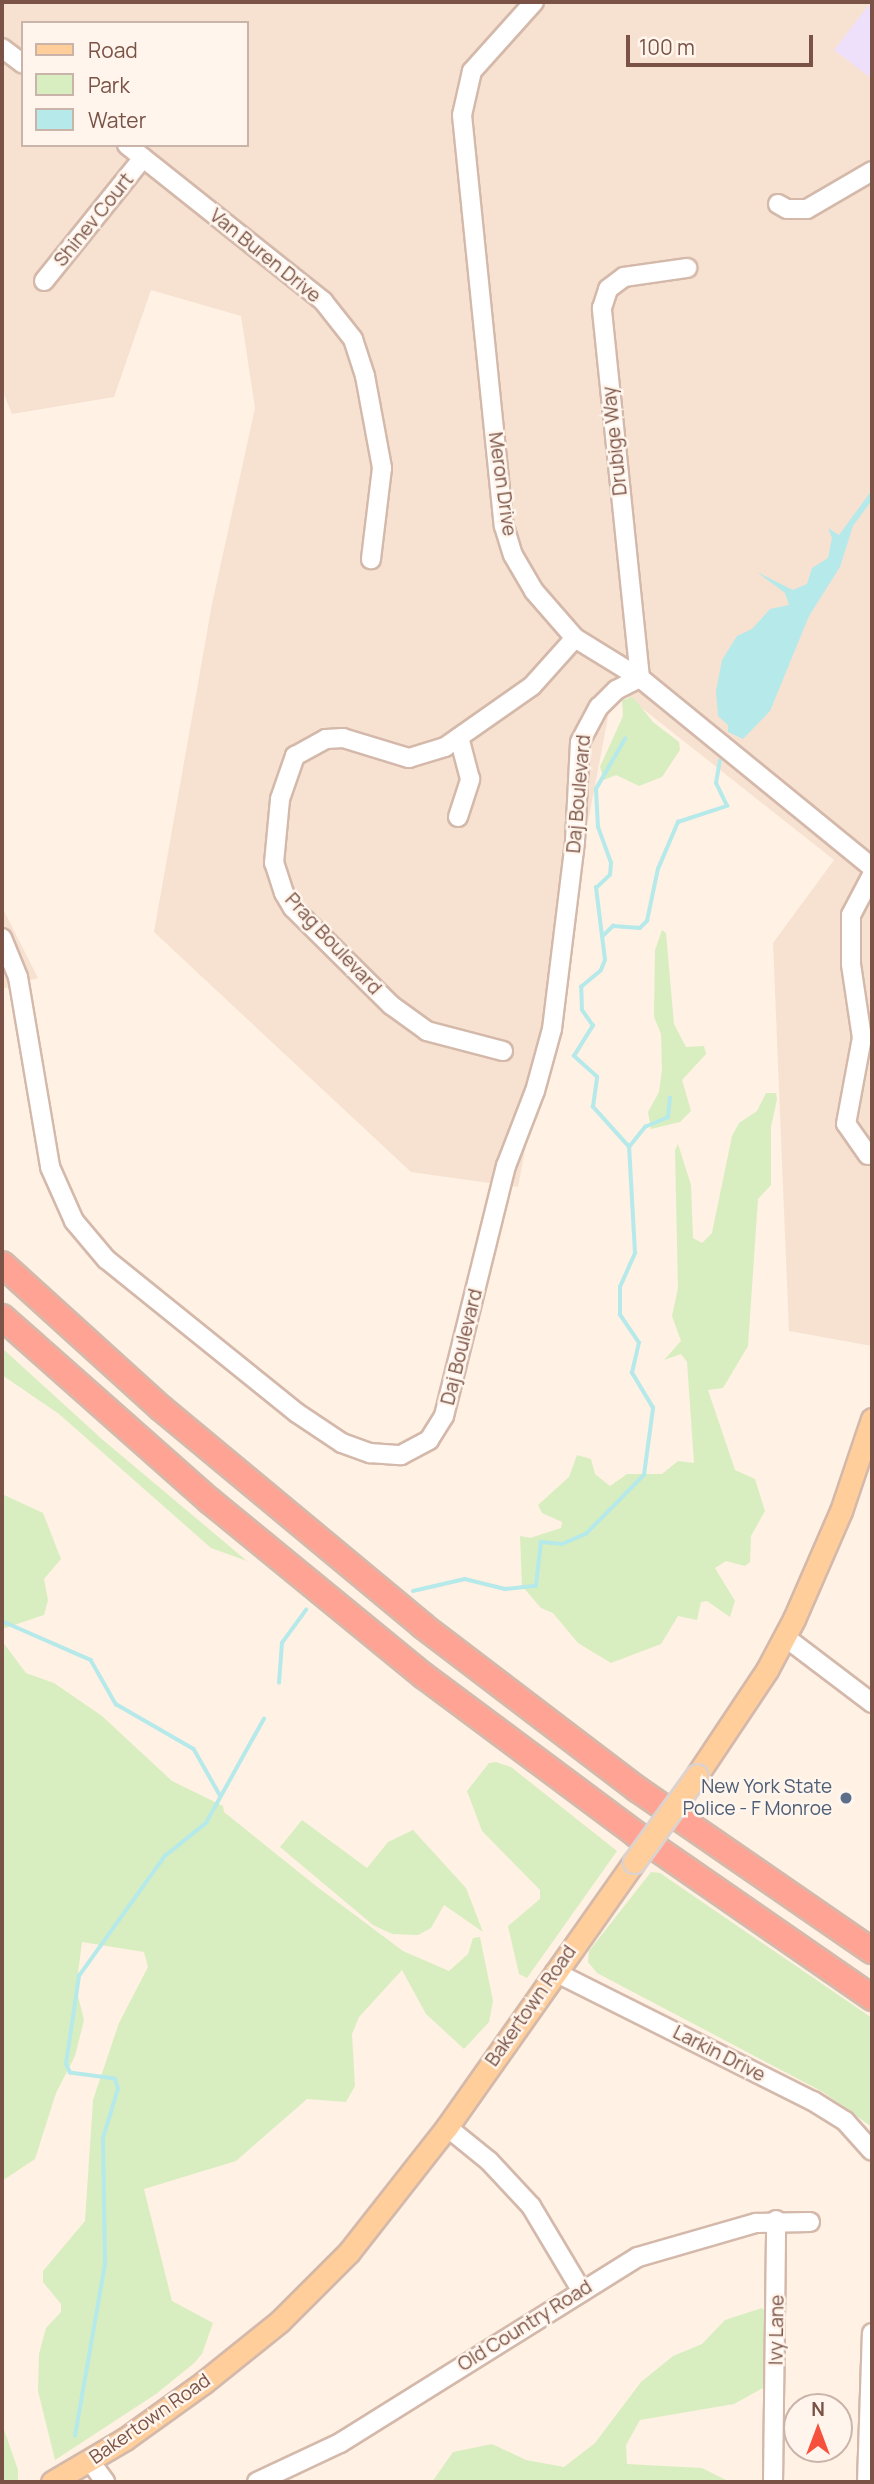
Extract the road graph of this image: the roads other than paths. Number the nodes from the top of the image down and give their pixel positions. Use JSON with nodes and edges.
{"nodes":[{"id":1,"x":534,"y":2,"type":"edge"},
{"id":2,"x":2,"y":48,"type":"edge"},
{"id":3,"x":21,"y":62,"type":"edge"},
{"id":4,"x":129,"y":147,"type":"edge"},
{"id":5,"x":143,"y":158,"type":"junction"},
{"id":6,"x":872,"y":171,"type":"edge"},
{"id":7,"x":778,"y":204,"type":"dead end"},
{"id":8,"x":687,"y":268,"type":"dead end"},
{"id":9,"x":44,"y":281,"type":"dead end"},
{"id":10,"x":371,"y":559,"type":"dead end"},
{"id":11,"x":575,"y":638,"type":"junction"},
{"id":12,"x":639,"y":678,"type":"junction"},
{"id":13,"x":459,"y":737,"type":"junction"},
{"id":14,"x":458,"y":817,"type":"dead end"},
{"id":15,"x":872,"y":867,"type":"edge"},
{"id":16,"x":872,"y":875,"type":"edge"},
{"id":17,"x":2,"y":938,"type":"edge"},
{"id":18,"x":503,"y":1051,"type":"dead end"},
{"id":19,"x":868,"y":1155,"type":"dead end"},
{"id":20,"x":2,"y":1264,"type":"edge"},
{"id":21,"x":2,"y":1317,"type":"edge"},
{"id":22,"x":872,"y":1419,"type":"edge"},
{"id":23,"x":785,"y":1637,"type":"junction"},
{"id":24,"x":872,"y":1703,"type":"edge"},
{"id":25,"x":872,"y":1951,"type":"edge"},
{"id":26,"x":555,"y":1972,"type":"junction"},
{"id":27,"x":872,"y":1998,"type":"edge"},
{"id":28,"x":447,"y":2127,"type":"junction"},
{"id":29,"x":872,"y":2151,"type":"edge"},
{"id":30,"x":776,"y":2220,"type":"junction"},
{"id":31,"x":810,"y":2222,"type":"dead end"},
{"id":32,"x":581,"y":2290,"type":"junction"},
{"id":33,"x":872,"y":2333,"type":"edge"},
{"id":34,"x":90,"y":2461,"type":"junction"},
{"id":35,"x":52,"y":2482,"type":"edge"},
{"id":36,"x":105,"y":2482,"type":"edge"},
{"id":37,"x":257,"y":2482,"type":"edge"},
{"id":38,"x":773,"y":2482,"type":"edge"},
{"id":39,"x":867,"y":2482,"type":"edge"}],
"edges":[{"from":1,"to":11,"type":"street","name":"Meron Drive"},
{"from":2,"to":3,"type":"street"},
{"from":4,"to":5,"type":"street","name":"Van Buren Drive"},
{"from":5,"to":9,"type":"street","name":"Shinev Court"},
{"from":5,"to":10,"type":"street","name":"Van Buren Drive"},
{"from":6,"to":7,"type":"street"},
{"from":8,"to":12,"type":"street","name":"Drubige Way"},
{"from":11,"to":12,"type":"street","name":"Meron Drive"},
{"from":11,"to":13,"type":"street","name":"Prag Boulevard"},
{"from":12,"to":15,"type":"street","name":"Meron Drive"},
{"from":12,"to":17,"type":"street","name":"Daj Boulevard"},
{"from":13,"to":14,"type":"street"},
{"from":13,"to":18,"type":"street","name":"Prag Boulevard"},
{"from":16,"to":19,"type":"street"},
{"from":20,"to":25,"type":"highway"},
{"from":21,"to":27,"type":"highway"},
{"from":22,"to":23,"type":"main road","name":"Bakertown Road"},
{"from":23,"to":24,"type":"street"},
{"from":23,"to":26,"type":"main road","name":"Bakertown Road","bridge":true},
{"from":26,"to":28,"type":"main road","name":"Bakertown Road"},
{"from":26,"to":29,"type":"street","name":"Larkin Drive"},
{"from":28,"to":32,"type":"street"},
{"from":28,"to":34,"type":"main road","name":"Bakertown Road"},
{"from":30,"to":31,"type":"street","name":"Old Country Road"},
{"from":30,"to":32,"type":"street","name":"Old Country Road"},
{"from":30,"to":38,"type":"street","name":"Ivy Lane"},
{"from":32,"to":37,"type":"street","name":"Old Country Road"},
{"from":33,"to":39,"type":"street"},
{"from":34,"to":35,"type":"main road","name":"Bakertown Road"},
{"from":34,"to":36,"type":"street"}]}
